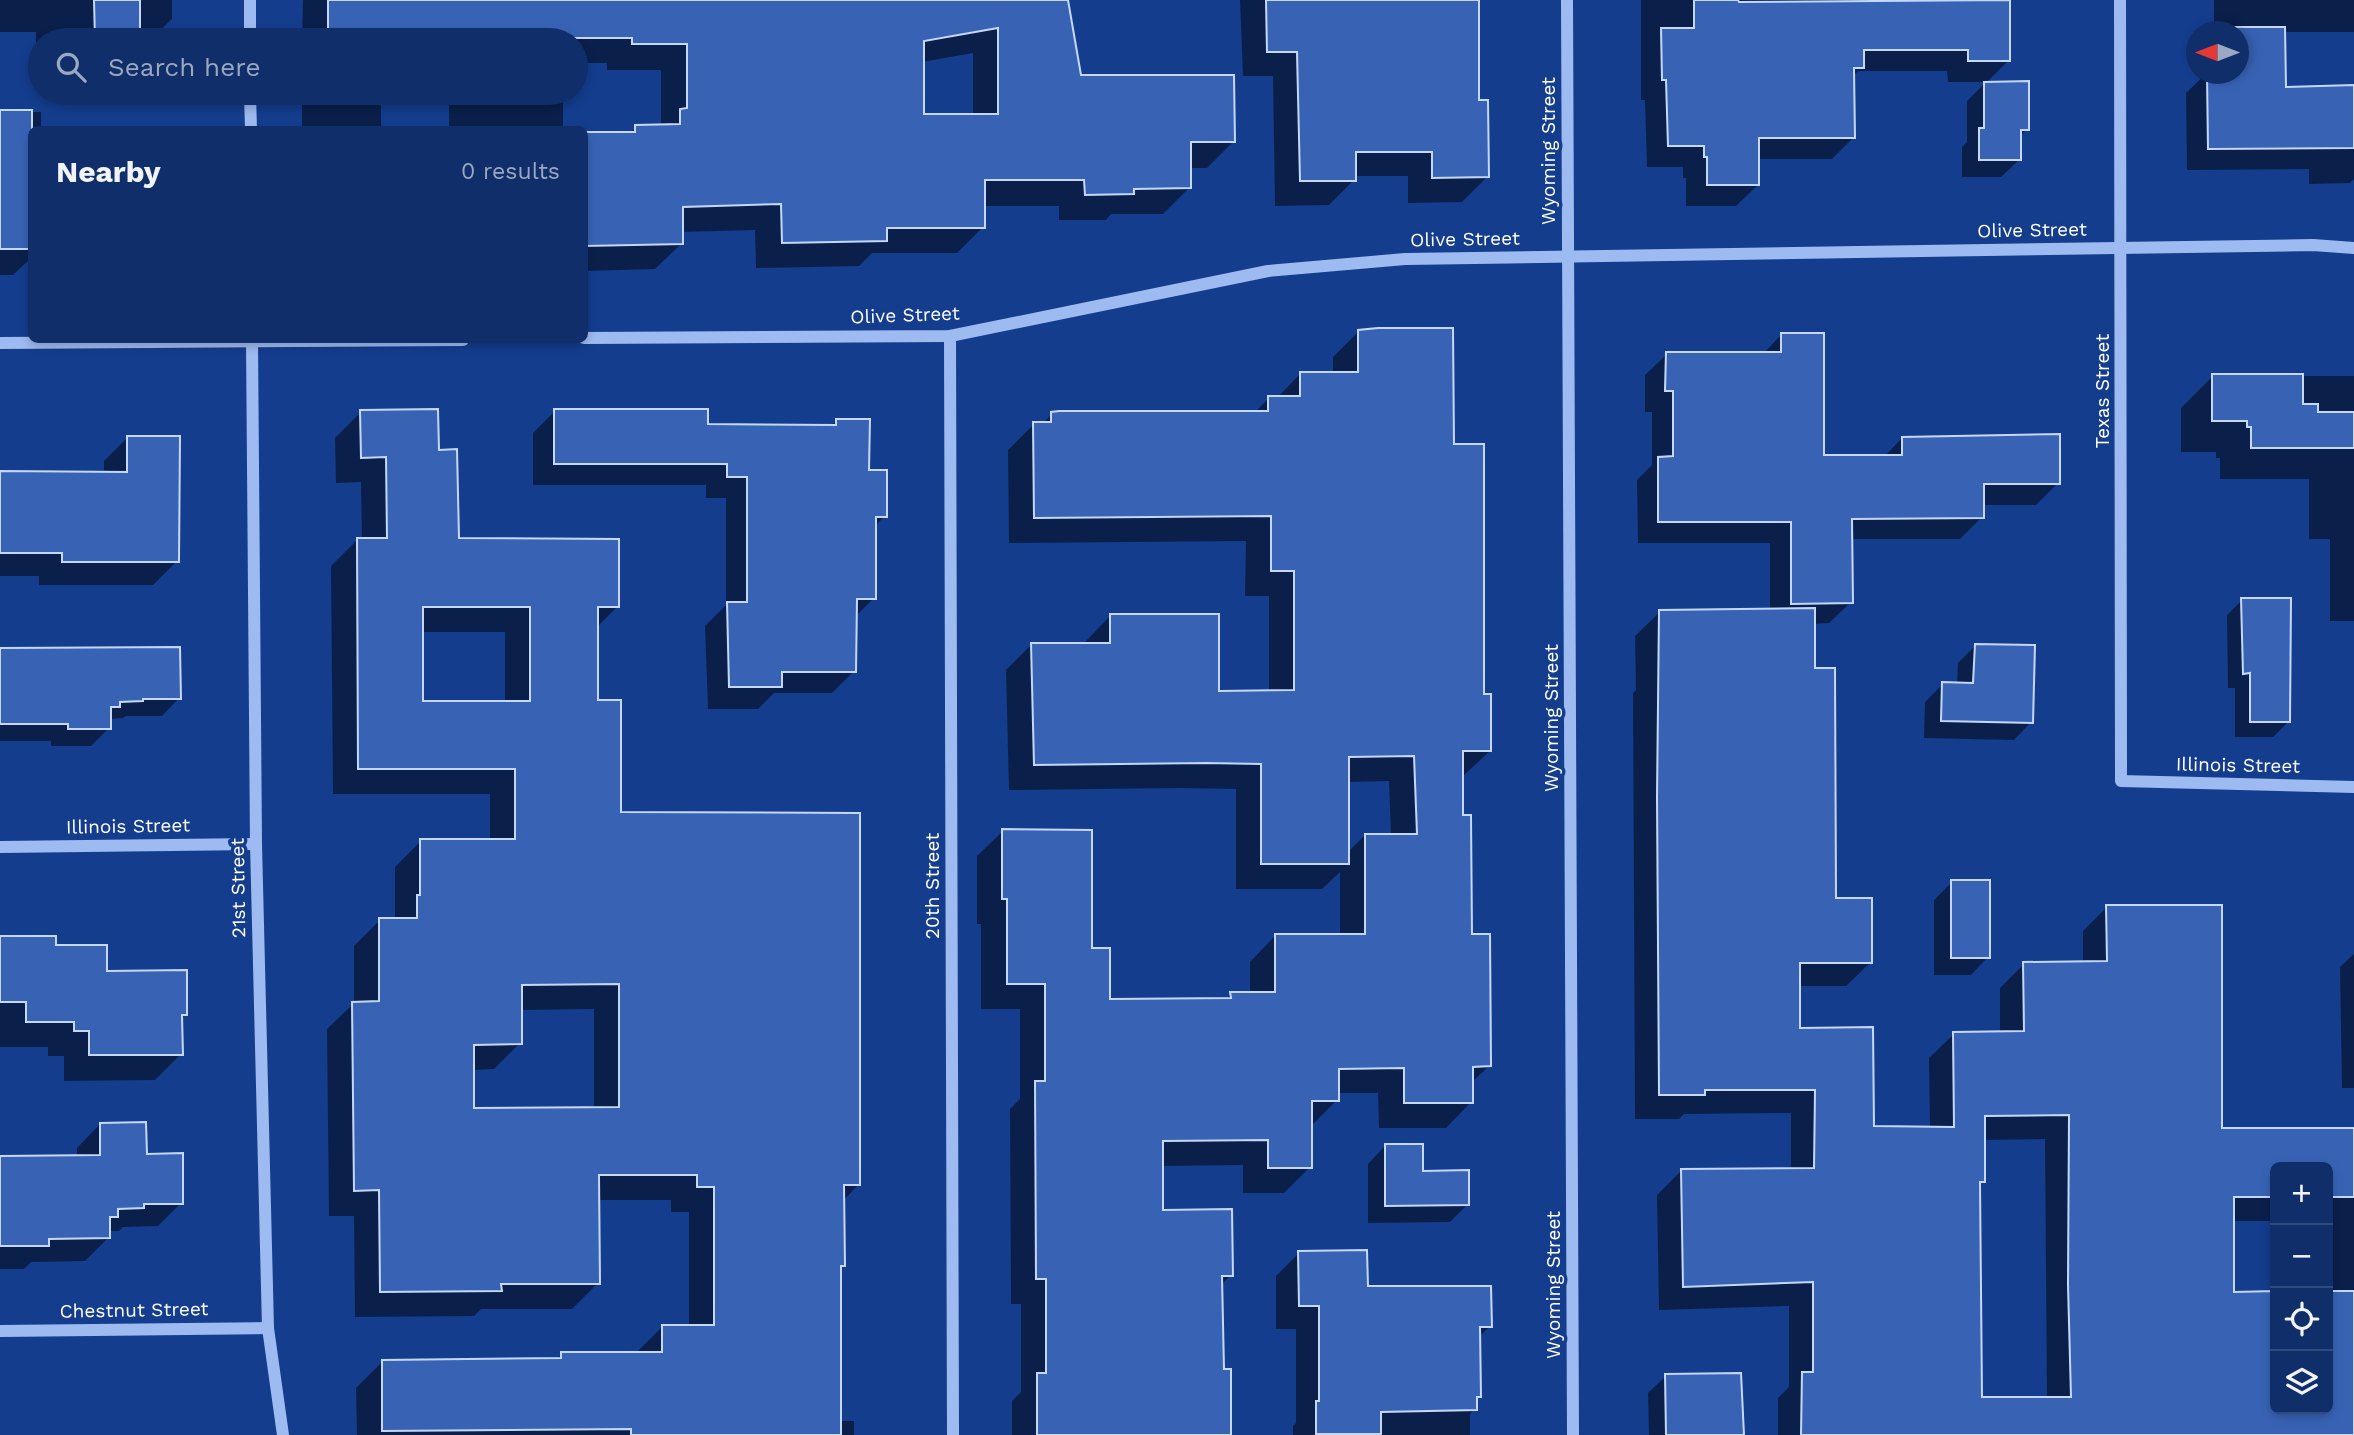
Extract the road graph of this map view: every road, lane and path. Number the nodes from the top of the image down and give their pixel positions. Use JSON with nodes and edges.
{"nodes":[{"id":1,"x":250,"y":0,"type":"edge"},
{"id":2,"x":1567,"y":0,"type":"edge"},
{"id":3,"x":2120,"y":0,"type":"edge"},
{"id":4,"x":250,"y":28,"type":"edge"},
{"id":5,"x":250,"y":105,"type":"edge"},
{"id":6,"x":251,"y":126,"type":"edge"},
{"id":7,"x":2122,"y":248,"type":"junction"},
{"id":8,"x":2354,"y":248,"type":"edge"},
{"id":9,"x":1568,"y":256,"type":"junction"},
{"id":10,"x":950,"y":336,"type":"junction"},
{"id":11,"x":588,"y":338,"type":"edge"},
{"id":12,"x":0,"y":343,"type":"edge"},
{"id":13,"x":28,"y":343,"type":"edge"},
{"id":14,"x":252,"y":343,"type":"edge"},
{"id":15,"x":2121,"y":781,"type":"joint"},
{"id":16,"x":2354,"y":787,"type":"edge"},
{"id":17,"x":256,"y":844,"type":"junction"},
{"id":18,"x":0,"y":847,"type":"edge"},
{"id":19,"x":268,"y":1328,"type":"junction"},
{"id":20,"x":0,"y":1331,"type":"edge"},
{"id":21,"x":283,"y":1435,"type":"edge"},
{"id":22,"x":953,"y":1435,"type":"edge"},
{"id":23,"x":1573,"y":1435,"type":"edge"}],
"edges":[{"from":1,"to":4,"type":"street"},
{"from":2,"to":9,"type":"street","name":"Wyoming Street"},
{"from":3,"to":7,"type":"street","name":"Texas Street"},
{"from":5,"to":6,"type":"street"},
{"from":7,"to":8,"type":"street","name":"Olive Street"},
{"from":7,"to":9,"type":"street","name":"Olive Street"},
{"from":7,"to":15,"type":"street","name":"Texas Street"},
{"from":9,"to":10,"type":"street","name":"Olive Street"},
{"from":9,"to":23,"type":"street","name":"Wyoming Street"},
{"from":10,"to":11,"type":"street","name":"Olive Street"},
{"from":10,"to":22,"type":"street","name":"20th Street"},
{"from":12,"to":13,"type":"street"},
{"from":14,"to":17,"type":"street","name":"21st Street"},
{"from":15,"to":16,"type":"street","name":"Illinois Street"},
{"from":17,"to":18,"type":"street","name":"Illinois Street"},
{"from":17,"to":19,"type":"street","name":"21st Street"},
{"from":19,"to":20,"type":"street","name":"Chestnut Street"},
{"from":19,"to":21,"type":"street","name":"21st Street"}]}
